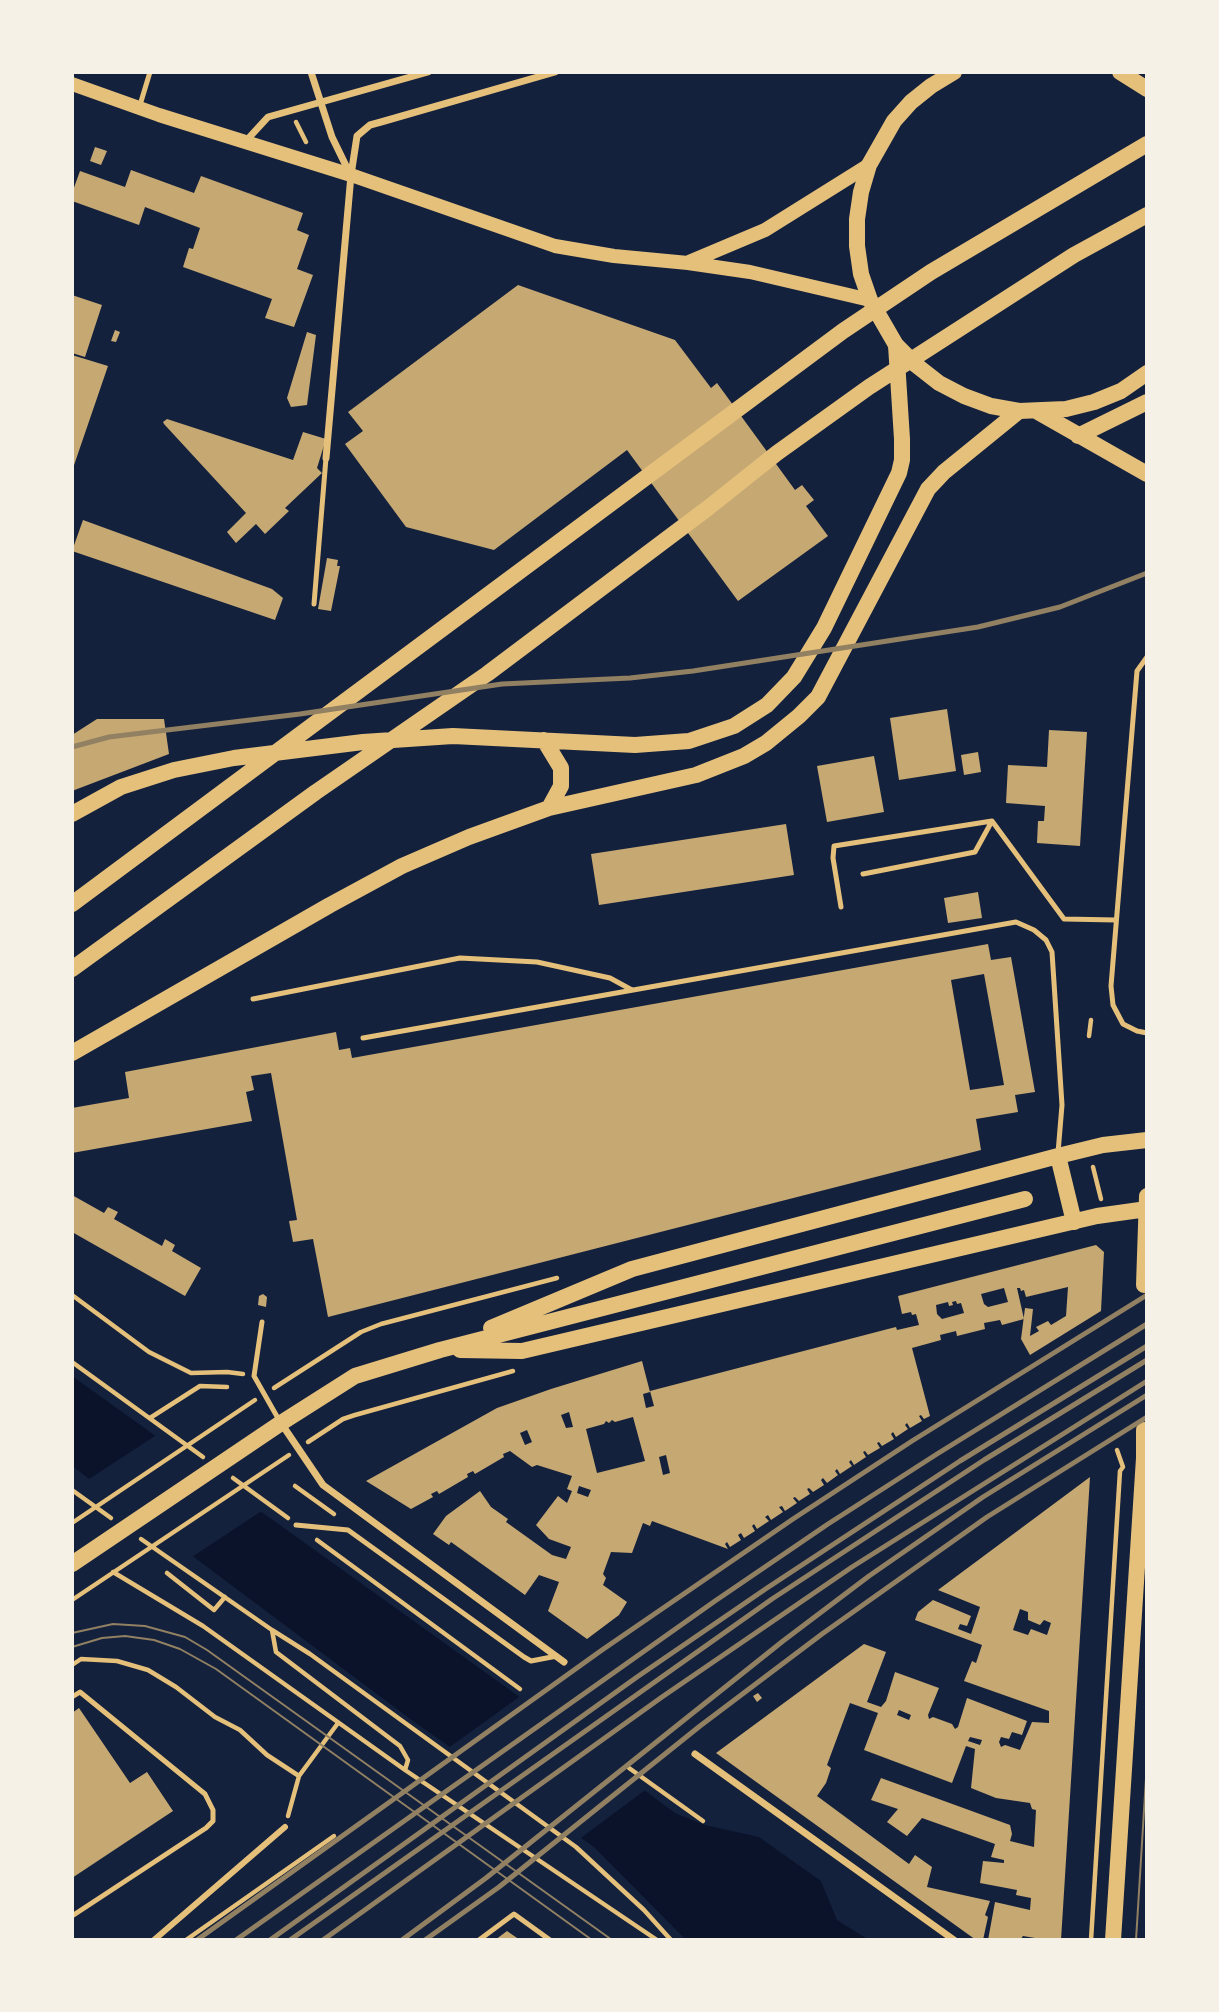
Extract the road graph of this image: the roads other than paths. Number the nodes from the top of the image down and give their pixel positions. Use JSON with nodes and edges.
{"nodes":[{"id":1,"x":149,"y":72,"type":"edge"},
{"id":2,"x":311,"y":72,"type":"edge"},
{"id":3,"x":428,"y":72,"type":"edge"},
{"id":4,"x":555,"y":72,"type":"edge"},
{"id":5,"x":954,"y":72,"type":"edge"},
{"id":6,"x":1120,"y":72,"type":"edge"},
{"id":7,"x":72,"y":84,"type":"edge"},
{"id":8,"x":1147,"y":89,"type":"edge"},
{"id":9,"x":319,"y":103,"type":"junction"},
{"id":10,"x":139,"y":108,"type":"junction"},
{"id":11,"x":244,"y":143,"type":"junction"},
{"id":12,"x":1147,"y":144,"type":"edge"},
{"id":13,"x":869,"y":165,"type":"junction"},
{"id":14,"x":351,"y":175,"type":"junction"},
{"id":15,"x":1147,"y":215,"type":"edge"},
{"id":16,"x":688,"y":263,"type":"junction"},
{"id":17,"x":870,"y":300,"type":"junction"},
{"id":18,"x":896,"y":345,"type":"junction"},
{"id":19,"x":1147,"y":373,"type":"edge"},
{"id":20,"x":1147,"y":402,"type":"edge"},
{"id":21,"x":1019,"y":411,"type":"junction"},
{"id":22,"x":1038,"y":411,"type":"junction"},
{"id":23,"x":1078,"y":436,"type":"junction"},
{"id":24,"x":326,"y":458,"type":"joint"},
{"id":25,"x":1146,"y":472,"type":"edge"},
{"id":26,"x":314,"y":604,"type":"dead end"},
{"id":27,"x":1147,"y":657,"type":"edge"},
{"id":28,"x":544,"y":740,"type":"junction"},
{"id":29,"x":549,"y":808,"type":"junction"},
{"id":30,"x":72,"y":814,"type":"edge"},
{"id":31,"x":992,"y":821,"type":"junction"},
{"id":32,"x":863,"y":874,"type":"dead end"},
{"id":33,"x":72,"y":904,"type":"edge"},
{"id":34,"x":841,"y":907,"type":"dead end"},
{"id":35,"x":1116,"y":920,"type":"junction"},
{"id":36,"x":72,"y":969,"type":"edge"},
{"id":37,"x":632,"y":990,"type":"junction"},
{"id":38,"x":253,"y":999,"type":"dead end"},
{"id":39,"x":1147,"y":1033,"type":"edge"},
{"id":40,"x":363,"y":1038,"type":"dead end"},
{"id":41,"x":72,"y":1053,"type":"edge"},
{"id":42,"x":1147,"y":1140,"type":"edge"},
{"id":43,"x":1058,"y":1156,"type":"junction"},
{"id":44,"x":1025,"y":1199,"type":"dead end"},
{"id":45,"x":1147,"y":1205,"type":"edge"},
{"id":46,"x":1074,"y":1222,"type":"junction"},
{"id":47,"x":1144,"y":1285,"type":"dead end"},
{"id":48,"x":262,"y":1322,"type":"dead end"},
{"id":49,"x":440,"y":1350,"type":"junction"},
{"id":50,"x":281,"y":1423,"type":"junction"},
{"id":51,"x":1144,"y":1430,"type":"dead end"},
{"id":52,"x":1145,"y":1457,"type":"edge"},
{"id":53,"x":296,"y":1525,"type":"road end"},
{"id":54,"x":72,"y":1564,"type":"edge"},
{"id":55,"x":560,"y":1659,"type":"joint"},
{"id":56,"x":72,"y":1697,"type":"edge"},
{"id":57,"x":695,"y":1754,"type":"dead end"},
{"id":58,"x":285,"y":1827,"type":"road end"},
{"id":59,"x":72,"y":1916,"type":"edge"},
{"id":60,"x":154,"y":1940,"type":"edge"},
{"id":61,"x":479,"y":1940,"type":"edge"},
{"id":62,"x":550,"y":1940,"type":"edge"},
{"id":63,"x":954,"y":1940,"type":"edge"},
{"id":64,"x":1113,"y":1940,"type":"edge"}],
"edges":[{"from":1,"to":10,"type":"lane"},
{"from":2,"to":9,"type":"street"},
{"from":3,"to":9,"type":"street"},
{"from":4,"to":14,"type":"street"},
{"from":5,"to":13,"type":"main road"},
{"from":6,"to":8,"type":"main road"},
{"from":7,"to":10,"type":"main road"},
{"from":9,"to":11,"type":"street"},
{"from":9,"to":14,"type":"street"},
{"from":10,"to":11,"type":"main road"},
{"from":11,"to":14,"type":"main road"},
{"from":12,"to":33,"type":"main road"},
{"from":13,"to":16,"type":"main road"},
{"from":13,"to":17,"type":"main road"},
{"from":14,"to":16,"type":"main road"},
{"from":14,"to":24,"type":"street"},
{"from":15,"to":36,"type":"main road"},
{"from":16,"to":17,"type":"main road"},
{"from":17,"to":18,"type":"main road"},
{"from":18,"to":21,"type":"main road"},
{"from":18,"to":28,"type":"main road"},
{"from":19,"to":22,"type":"main road"},
{"from":20,"to":23,"type":"main road"},
{"from":21,"to":22,"type":"main road"},
{"from":21,"to":29,"type":"main road"},
{"from":22,"to":23,"type":"main road"},
{"from":23,"to":25,"type":"main road"},
{"from":24,"to":26,"type":"lane"},
{"from":27,"to":35,"type":"lane"},
{"from":28,"to":29,"type":"main road"},
{"from":28,"to":30,"type":"main road"},
{"from":29,"to":41,"type":"main road"},
{"from":31,"to":32,"type":"lane"},
{"from":31,"to":34,"type":"lane"},
{"from":31,"to":35,"type":"lane"},
{"from":35,"to":39,"type":"lane"},
{"from":37,"to":38,"type":"lane"},
{"from":37,"to":40,"type":"lane"},
{"from":37,"to":43,"type":"lane"},
{"from":42,"to":43,"type":"main road"},
{"from":43,"to":46,"type":"main road"},
{"from":43,"to":49,"type":"main road"},
{"from":44,"to":49,"type":"main road"},
{"from":45,"to":46,"type":"main road"},
{"from":45,"to":47,"type":"main road"},
{"from":46,"to":49,"type":"main road"},
{"from":48,"to":50,"type":"lane"},
{"from":49,"to":50,"type":"main road"},
{"from":50,"to":54,"type":"main road"},
{"from":50,"to":55,"type":"street"},
{"from":51,"to":52,"type":"main road"},
{"from":52,"to":64,"type":"main road"},
{"from":53,"to":55,"type":"lane"},
{"from":56,"to":59,"type":"lane"},
{"from":57,"to":63,"type":"street"},
{"from":58,"to":60,"type":"street"},
{"from":61,"to":62,"type":"lane"}]}
